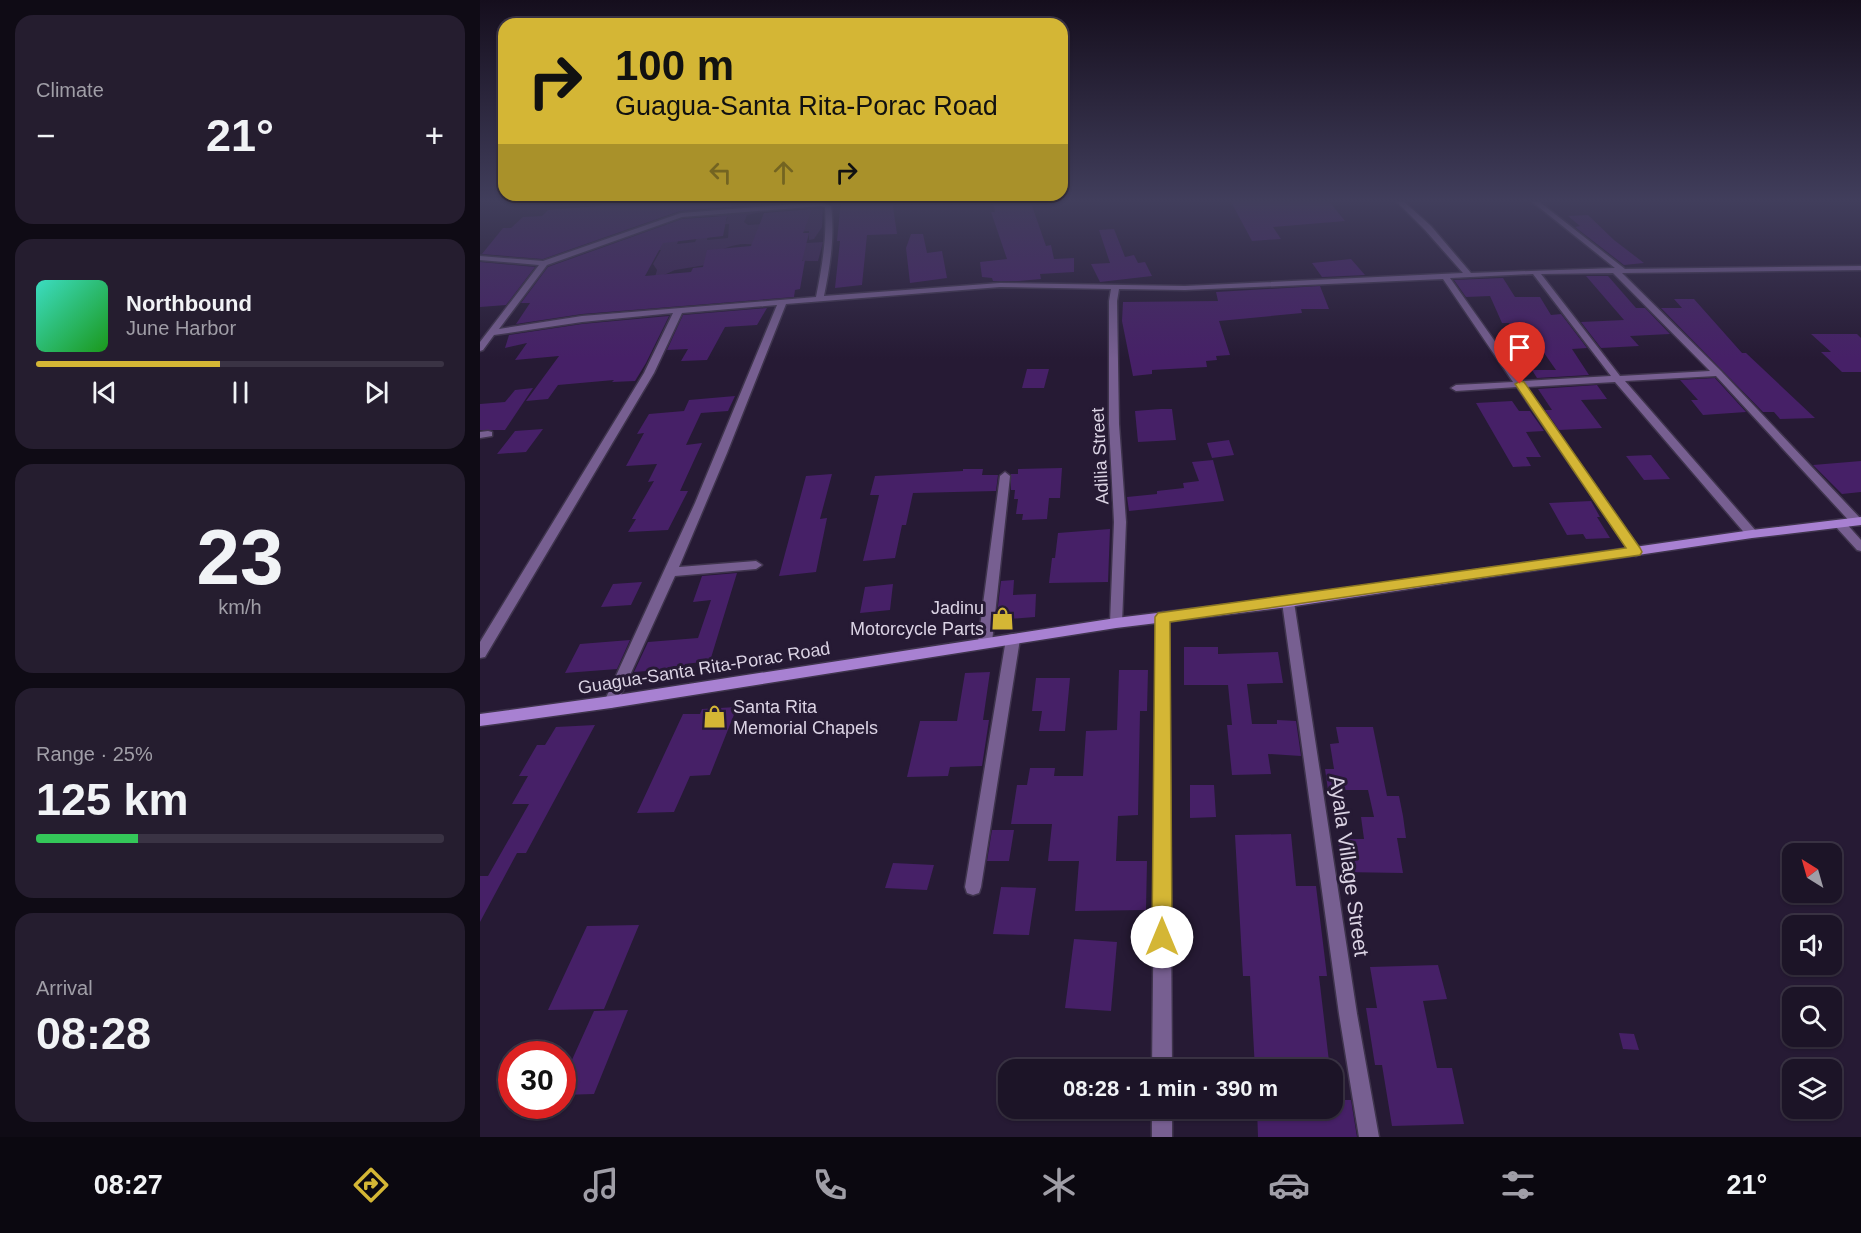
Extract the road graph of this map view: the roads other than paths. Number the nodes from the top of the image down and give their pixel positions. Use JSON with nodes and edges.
{"nodes":[{"id":1,"x":571,"y":253,"type":"edge"},
{"id":2,"x":826,"y":253,"type":"edge"},
{"id":3,"x":1450,"y":253,"type":"edge"},
{"id":4,"x":1597,"y":253,"type":"edge"},
{"id":5,"x":480,"y":258,"type":"edge"},
{"id":6,"x":544,"y":263,"type":"junction"},
{"id":7,"x":1861,"y":268,"type":"edge"},
{"id":8,"x":1618,"y":270,"type":"junction"},
{"id":9,"x":1535,"y":272,"type":"junction"},
{"id":10,"x":1468,"y":274,"type":"junction"},
{"id":11,"x":1444,"y":275,"type":"junction"},
{"id":12,"x":1115,"y":287,"type":"junction"},
{"id":13,"x":820,"y":298,"type":"junction"},
{"id":14,"x":783,"y":301,"type":"junction"},
{"id":15,"x":679,"y":310,"type":"junction"},
{"id":16,"x":491,"y":333,"type":"junction"},
{"id":17,"x":480,"y":348,"type":"edge"},
{"id":18,"x":1718,"y":373,"type":"junction"},
{"id":19,"x":1618,"y":379,"type":"junction"},
{"id":20,"x":1520,"y":384,"type":"junction"},
{"id":21,"x":1456,"y":388,"type":"dead end"},
{"id":22,"x":1005,"y":476,"type":"dead end"},
{"id":23,"x":1859,"y":521,"type":"edge"},
{"id":24,"x":1840,"y":524,"type":"junction"},
{"id":25,"x":1752,"y":534,"type":"junction"},
{"id":26,"x":1861,"y":547,"type":"edge"},
{"id":27,"x":1636,"y":552,"type":"junction"},
{"id":28,"x":756,"y":565,"type":"dead end"},
{"id":29,"x":672,"y":572,"type":"junction"},
{"id":30,"x":1288,"y":602,"type":"junction"},
{"id":31,"x":1163,"y":617,"type":"junction"},
{"id":32,"x":1116,"y":623,"type":"junction"},
{"id":33,"x":1013,"y":639,"type":"junction"},
{"id":34,"x":985,"y":642,"type":"junction"},
{"id":35,"x":480,"y":653,"type":"edge"},
{"id":36,"x":611,"y":702,"type":"junction"},
{"id":37,"x":480,"y":720,"type":"edge"},
{"id":38,"x":973,"y":887,"type":"dead end"},
{"id":39,"x":1162,"y":1059,"type":"edge"},
{"id":40,"x":1162,"y":1119,"type":"edge"},
{"id":41,"x":1162,"y":1137,"type":"edge"},
{"id":42,"x":1369,"y":1137,"type":"edge"}],
"edges":[{"from":1,"to":6,"type":"street"},
{"from":2,"to":13,"type":"street"},
{"from":3,"to":10,"type":"street"},
{"from":4,"to":8,"type":"street"},
{"from":5,"to":6,"type":"street"},
{"from":6,"to":16,"type":"street"},
{"from":7,"to":8,"type":"street"},
{"from":8,"to":9,"type":"street"},
{"from":8,"to":18,"type":"street"},
{"from":9,"to":10,"type":"street"},
{"from":9,"to":19,"type":"street"},
{"from":10,"to":11,"type":"street"},
{"from":11,"to":12,"type":"street"},
{"from":11,"to":20,"type":"street"},
{"from":12,"to":13,"type":"street"},
{"from":12,"to":32,"type":"street","name":"Adilia Street"},
{"from":13,"to":14,"type":"street"},
{"from":14,"to":15,"type":"street"},
{"from":14,"to":29,"type":"street"},
{"from":15,"to":16,"type":"street"},
{"from":15,"to":35,"type":"street"},
{"from":16,"to":17,"type":"street"},
{"from":18,"to":19,"type":"street"},
{"from":18,"to":23,"type":"street"},
{"from":19,"to":20,"type":"street"},
{"from":19,"to":25,"type":"street"},
{"from":20,"to":21,"type":"street"},
{"from":20,"to":27,"type":"street"},
{"from":22,"to":34,"type":"street"},
{"from":23,"to":24,"type":"main road","name":"Guagua-Santa Rita-Porac Road"},
{"from":24,"to":25,"type":"main road","name":"Guagua-Santa Rita-Porac Road"},
{"from":24,"to":26,"type":"street"},
{"from":25,"to":27,"type":"main road","name":"Guagua-Santa Rita-Porac Road"},
{"from":27,"to":30,"type":"main road","name":"Guagua-Santa Rita-Porac Road"},
{"from":28,"to":29,"type":"street"},
{"from":29,"to":36,"type":"street"},
{"from":30,"to":31,"type":"main road","name":"Guagua-Santa Rita-Porac Road"},
{"from":30,"to":42,"type":"street","name":"Ayala Village Street"},
{"from":31,"to":32,"type":"main road","name":"Guagua-Santa Rita-Porac Road"},
{"from":31,"to":39,"type":"street"},
{"from":32,"to":33,"type":"main road","name":"Guagua-Santa Rita-Porac Road"},
{"from":33,"to":34,"type":"main road","name":"Guagua-Santa Rita-Porac Road"},
{"from":33,"to":38,"type":"street"},
{"from":34,"to":36,"type":"main road","name":"Guagua-Santa Rita-Porac Road"},
{"from":36,"to":37,"type":"main road","name":"Guagua-Santa Rita-Porac Road"},
{"from":40,"to":41,"type":"street"}]}
